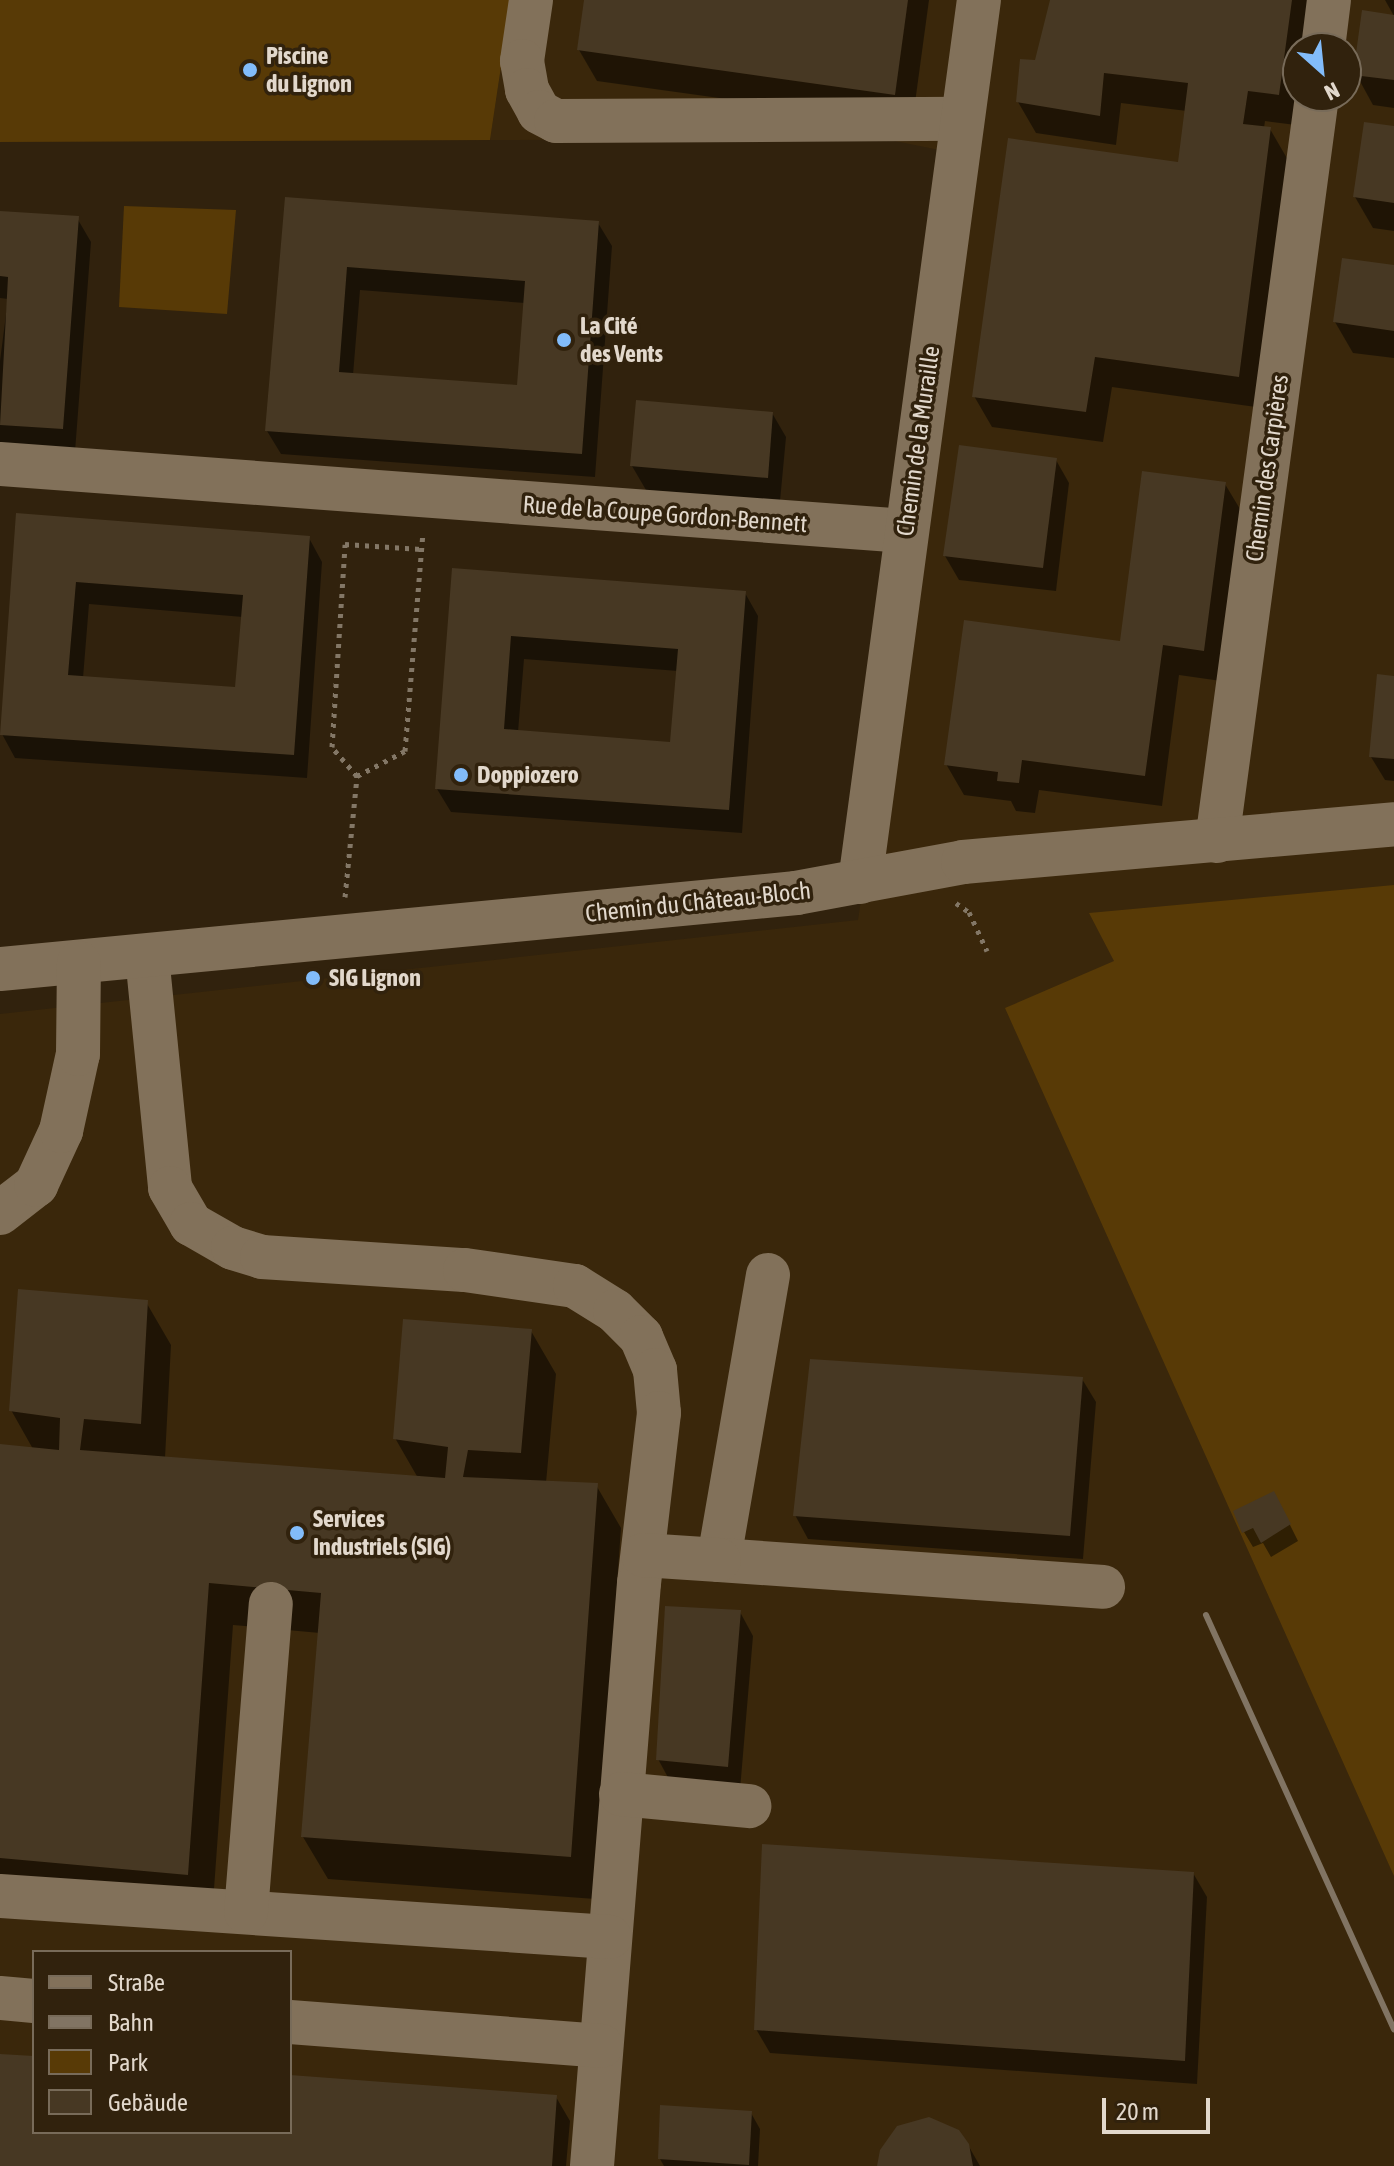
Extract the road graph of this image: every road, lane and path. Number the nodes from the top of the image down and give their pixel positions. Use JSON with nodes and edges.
{"nodes":[{"id":1,"x":531,"y":0,"type":"edge"},
{"id":2,"x":979,"y":0,"type":"edge"},
{"id":3,"x":1329,"y":0,"type":"edge"},
{"id":4,"x":1325,"y":32,"type":"edge"},
{"id":5,"x":1315,"y":112,"type":"edge"},
{"id":6,"x":962,"y":119,"type":"junction"},
{"id":7,"x":0,"y":464,"type":"edge"},
{"id":8,"x":425,"y":497,"type":"junction"},
{"id":9,"x":906,"y":531,"type":"junction"},
{"id":10,"x":421,"y":549,"type":"junction"},
{"id":11,"x":357,"y":776,"type":"junction"},
{"id":12,"x":1394,"y":824,"type":"edge"},
{"id":13,"x":1217,"y":841,"type":"junction"},
{"id":14,"x":860,"y":882,"type":"junction"},
{"id":15,"x":345,"y":898,"type":"dead end"},
{"id":16,"x":940,"y":903,"type":"dead end"},
{"id":17,"x":987,"y":951,"type":"dead end"},
{"id":18,"x":147,"y":956,"type":"junction"},
{"id":19,"x":79,"y":963,"type":"junction"},
{"id":20,"x":0,"y":969,"type":"edge"},
{"id":21,"x":0,"y":1213,"type":"edge"},
{"id":22,"x":768,"y":1275,"type":"dead end"},
{"id":23,"x":643,"y":1555,"type":"junction"},
{"id":24,"x":719,"y":1560,"type":"junction"},
{"id":25,"x":1103,"y":1587,"type":"dead end"},
{"id":26,"x":271,"y":1604,"type":"dead end"},
{"id":27,"x":621,"y":1794,"type":"junction"},
{"id":28,"x":749,"y":1806,"type":"dead end"},
{"id":29,"x":0,"y":1896,"type":"edge"},
{"id":30,"x":246,"y":1912,"type":"junction"},
{"id":31,"x":610,"y":1937,"type":"junction"},
{"id":32,"x":0,"y":1998,"type":"edge"},
{"id":33,"x":32,"y":2001,"type":"edge"},
{"id":34,"x":292,"y":2022,"type":"edge"},
{"id":35,"x":601,"y":2046,"type":"junction"},
{"id":36,"x":592,"y":2166,"type":"edge"}],
"edges":[{"from":1,"to":6,"type":"street"},
{"from":2,"to":6,"type":"street","name":"Chemin de la Muraille"},
{"from":3,"to":4,"type":"street"},
{"from":5,"to":13,"type":"street","name":"Chemin des Carpières"},
{"from":6,"to":9,"type":"street","name":"Chemin de la Muraille"},
{"from":7,"to":8,"type":"street","name":"Rue de la Coupe Gordon-Bennett"},
{"from":8,"to":9,"type":"street","name":"Rue de la Coupe Gordon-Bennett"},
{"from":8,"to":10,"type":"path"},
{"from":9,"to":14,"type":"street","name":"Chemin de la Muraille"},
{"from":10,"to":11,"type":"path"},
{"from":10,"to":11,"type":"path"},
{"from":11,"to":15,"type":"path"},
{"from":12,"to":13,"type":"street","name":"Chemin du Château-Bloch"},
{"from":13,"to":14,"type":"street","name":"Chemin du Château-Bloch"},
{"from":14,"to":18,"type":"street","name":"Chemin du Château-Bloch"},
{"from":16,"to":17,"type":"path"},
{"from":18,"to":19,"type":"street","name":"Chemin du Château-Bloch"},
{"from":18,"to":23,"type":"street"},
{"from":19,"to":20,"type":"street","name":"Chemin du Château-Bloch"},
{"from":19,"to":21,"type":"street"},
{"from":22,"to":24,"type":"street"},
{"from":23,"to":24,"type":"street"},
{"from":23,"to":27,"type":"street"},
{"from":24,"to":25,"type":"street"},
{"from":26,"to":30,"type":"street"},
{"from":27,"to":28,"type":"street"},
{"from":27,"to":31,"type":"street"},
{"from":29,"to":30,"type":"street"},
{"from":30,"to":31,"type":"street"},
{"from":31,"to":35,"type":"street"},
{"from":32,"to":33,"type":"street"},
{"from":34,"to":35,"type":"street"},
{"from":35,"to":36,"type":"street"}]}
